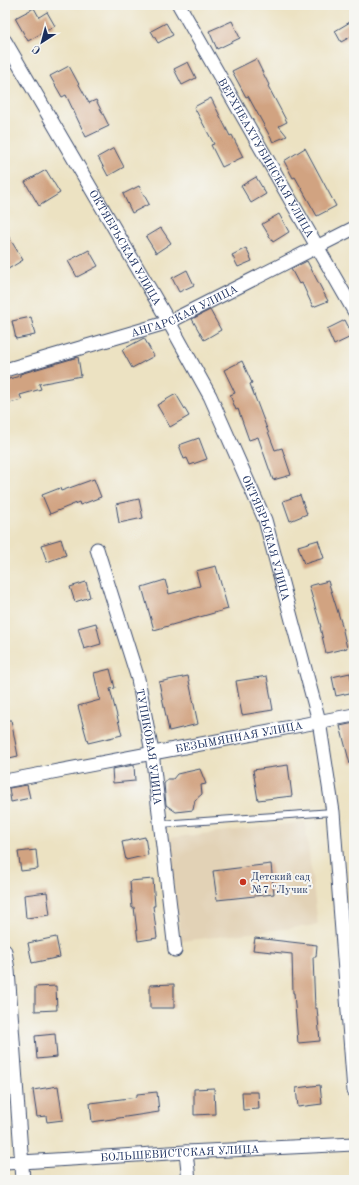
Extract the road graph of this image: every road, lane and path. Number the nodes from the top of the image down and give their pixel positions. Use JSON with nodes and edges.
{"nodes":[{"id":1,"x":178,"y":5,"type":"edge"},
{"id":2,"x":5,"y":41,"type":"edge"},
{"id":3,"x":354,"y":228,"type":"edge"},
{"id":4,"x":317,"y":246,"type":"junction"},
{"id":5,"x":354,"y":311,"type":"edge"},
{"id":6,"x":169,"y":322,"type":"junction"},
{"id":7,"x":5,"y":370,"type":"edge"},
{"id":8,"x":97,"y":549,"type":"dead end"},
{"id":9,"x":354,"y":715,"type":"edge"},
{"id":10,"x":319,"y":721,"type":"junction"},
{"id":11,"x":152,"y":752,"type":"junction"},
{"id":12,"x":5,"y":781,"type":"edge"},
{"id":13,"x":333,"y":812,"type":"junction"},
{"id":14,"x":161,"y":824,"type":"junction"},
{"id":15,"x":175,"y":950,"type":"dead end"},
{"id":16,"x":5,"y":951,"type":"edge"},
{"id":17,"x":354,"y":1091,"type":"edge"},
{"id":18,"x":354,"y":1144,"type":"edge"},
{"id":19,"x":186,"y":1152,"type":"junction"},
{"id":20,"x":22,"y":1162,"type":"junction"},
{"id":21,"x":5,"y":1163,"type":"edge"},
{"id":22,"x":23,"y":1180,"type":"edge"},
{"id":23,"x":189,"y":1180,"type":"edge"}],
"edges":[{"from":1,"to":4,"type":"street","name":"ВЕРХНЕАХТУБИНСКАЯ УЛИЦА"},
{"from":2,"to":6,"type":"street","name":"ОКТЯБРЬСКАЯ УЛИЦА"},
{"from":3,"to":4,"type":"street","name":"АНГАРСКАЯ УЛИЦА"},
{"from":4,"to":5,"type":"street","name":"ВЕРХНЕАХТУБИНСКАЯ УЛИЦА"},
{"from":4,"to":6,"type":"street","name":"АНГАРСКАЯ УЛИЦА"},
{"from":6,"to":7,"type":"street","name":"АНГАРСКАЯ УЛИЦА"},
{"from":6,"to":10,"type":"street","name":"ОКТЯБРЬСКАЯ УЛИЦА"},
{"from":8,"to":11,"type":"street","name":"ТУПИКОВАЯ УЛИЦА"},
{"from":9,"to":10,"type":"street","name":"БЕЗЫМЯННАЯ УЛИЦА"},
{"from":10,"to":11,"type":"street","name":"БЕЗЫМЯННАЯ УЛИЦА"},
{"from":10,"to":13,"type":"street","name":"ОКТЯБРЬСКАЯ УЛИЦА"},
{"from":11,"to":12,"type":"street","name":"БЕЗЫМЯННАЯ УЛИЦА"},
{"from":11,"to":14,"type":"street","name":"ТУПИКОВАЯ УЛИЦА"},
{"from":13,"to":14,"type":"lane"},
{"from":13,"to":17,"type":"street","name":"ОКТЯБРЬСКАЯ УЛИЦА"},
{"from":14,"to":15,"type":"street","name":"ТУПИКОВАЯ УЛИЦА"},
{"from":16,"to":20,"type":"street"},
{"from":18,"to":19,"type":"street","name":"БОЛЬШЕВИСТСКАЯ УЛИЦА"},
{"from":19,"to":20,"type":"street","name":"БОЛЬШЕВИСТСКАЯ УЛИЦА"},
{"from":19,"to":23,"type":"street"},
{"from":20,"to":21,"type":"street","name":"БОЛЬШЕВИСТСКАЯ УЛИЦА"},
{"from":20,"to":22,"type":"street"}]}
